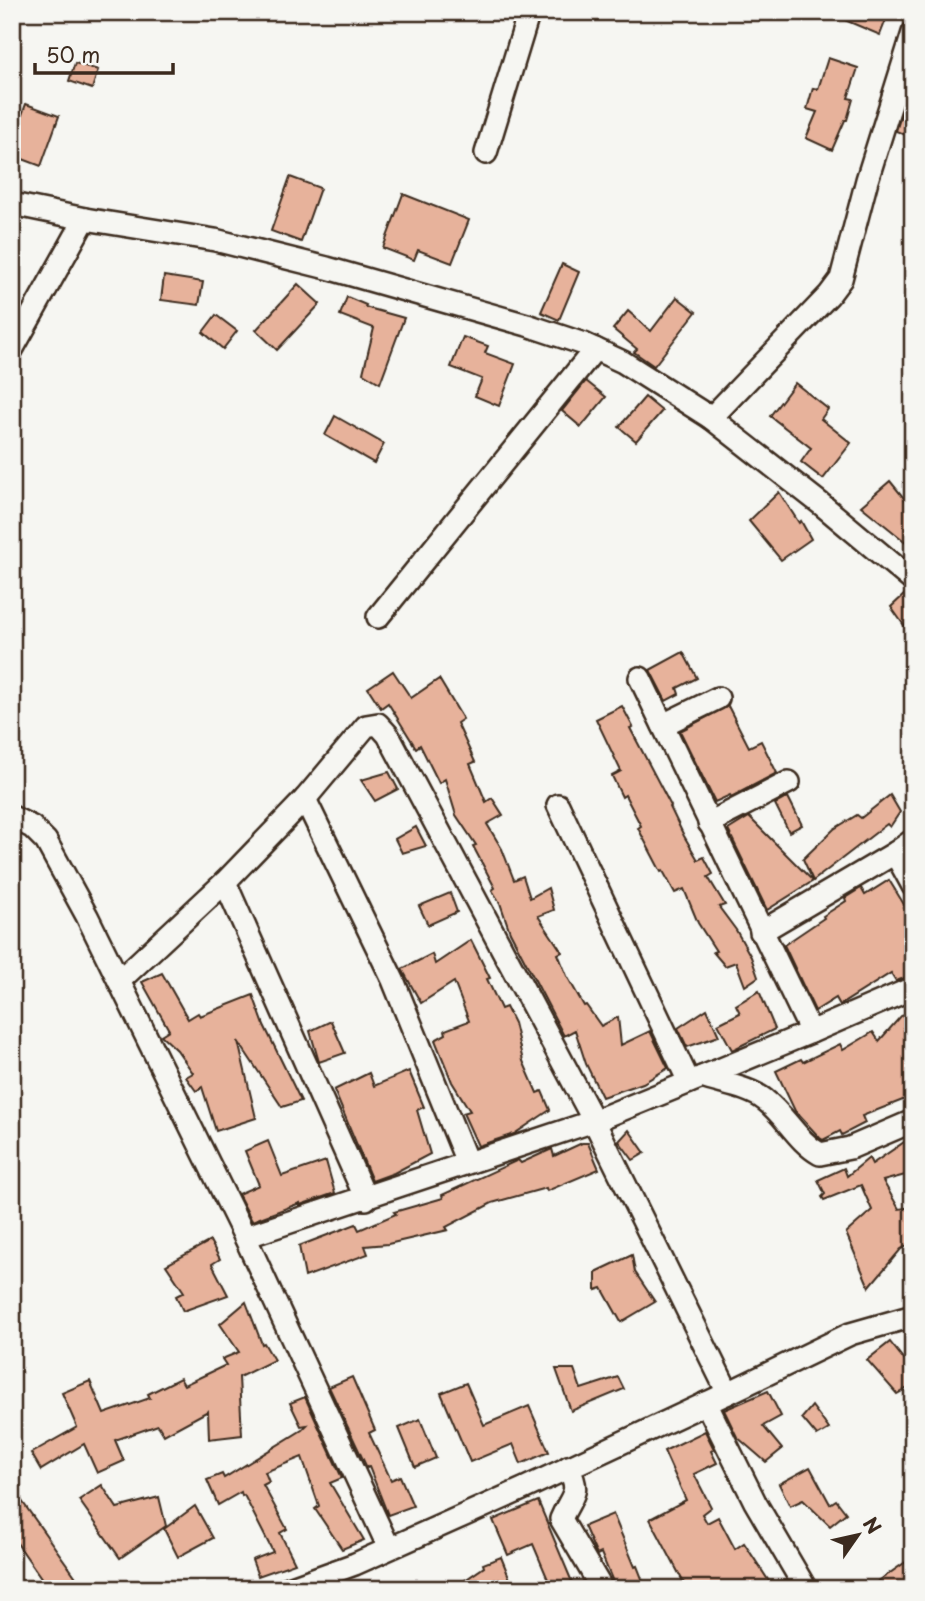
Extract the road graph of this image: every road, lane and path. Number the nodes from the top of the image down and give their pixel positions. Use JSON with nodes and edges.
{"nodes":[{"id":1,"x":528,"y":12,"type":"edge"},
{"id":2,"x":913,"y":33,"type":"edge"},
{"id":3,"x":486,"y":153,"type":"dead end"},
{"id":4,"x":12,"y":204,"type":"edge"},
{"id":5,"x":85,"y":219,"type":"junction"},
{"id":6,"x":595,"y":349,"type":"junction"},
{"id":7,"x":12,"y":350,"type":"edge"},
{"id":8,"x":711,"y":418,"type":"junction"},
{"id":9,"x":913,"y":581,"type":"edge"},
{"id":10,"x":378,"y":617,"type":"dead end"},
{"id":11,"x":640,"y":678,"type":"dead end"},
{"id":12,"x":718,"y":698,"type":"dead end"},
{"id":13,"x":663,"y":725,"type":"junction"},
{"id":14,"x":789,"y":782,"type":"dead end"},
{"id":15,"x":305,"y":799,"type":"junction"},
{"id":16,"x":558,"y":805,"type":"dead end"},
{"id":17,"x":12,"y":817,"type":"edge"},
{"id":18,"x":709,"y":823,"type":"junction"},
{"id":19,"x":913,"y":839,"type":"edge"},
{"id":20,"x":895,"y":853,"type":"junction"},
{"id":21,"x":225,"y":881,"type":"junction"},
{"id":22,"x":913,"y":886,"type":"edge"},
{"id":23,"x":761,"y":932,"type":"junction"},
{"id":24,"x":119,"y":981,"type":"junction"},
{"id":25,"x":913,"y":988,"type":"edge"},
{"id":26,"x":811,"y":1032,"type":"junction"},
{"id":27,"x":696,"y":1079,"type":"junction"},
{"id":28,"x":594,"y":1121,"type":"junction"},
{"id":29,"x":913,"y":1121,"type":"edge"},
{"id":30,"x":467,"y":1162,"type":"junction"},
{"id":31,"x":366,"y":1199,"type":"junction"},
{"id":32,"x":245,"y":1237,"type":"junction"},
{"id":33,"x":913,"y":1316,"type":"edge"},
{"id":34,"x":728,"y":1393,"type":"junction"},
{"id":35,"x":706,"y":1404,"type":"junction"},
{"id":36,"x":568,"y":1467,"type":"junction"},
{"id":37,"x":389,"y":1548,"type":"junction"},
{"id":38,"x":286,"y":1589,"type":"edge"},
{"id":39,"x":602,"y":1589,"type":"edge"},
{"id":40,"x":806,"y":1589,"type":"edge"}],
"edges":[{"from":1,"to":3,"type":"street"},
{"from":2,"to":8,"type":"street"},
{"from":4,"to":5,"type":"street"},
{"from":5,"to":6,"type":"street"},
{"from":5,"to":7,"type":"street"},
{"from":6,"to":8,"type":"street"},
{"from":6,"to":10,"type":"street"},
{"from":8,"to":9,"type":"street"},
{"from":11,"to":13,"type":"street"},
{"from":12,"to":13,"type":"street"},
{"from":13,"to":18,"type":"street"},
{"from":14,"to":18,"type":"street"},
{"from":15,"to":21,"type":"street"},
{"from":15,"to":28,"type":"street"},
{"from":15,"to":30,"type":"street"},
{"from":16,"to":27,"type":"street"},
{"from":17,"to":24,"type":"street"},
{"from":18,"to":23,"type":"street"},
{"from":19,"to":20,"type":"street"},
{"from":20,"to":22,"type":"street"},
{"from":20,"to":23,"type":"street"},
{"from":21,"to":24,"type":"street"},
{"from":21,"to":31,"type":"street"},
{"from":23,"to":26,"type":"street"},
{"from":24,"to":32,"type":"street"},
{"from":25,"to":26,"type":"street"},
{"from":26,"to":27,"type":"street"},
{"from":27,"to":28,"type":"street"},
{"from":27,"to":29,"type":"street"},
{"from":28,"to":30,"type":"street"},
{"from":28,"to":34,"type":"street"},
{"from":30,"to":31,"type":"street"},
{"from":31,"to":32,"type":"street"},
{"from":32,"to":37,"type":"street"},
{"from":33,"to":34,"type":"street"},
{"from":34,"to":35,"type":"street"},
{"from":35,"to":36,"type":"street"},
{"from":35,"to":40,"type":"street"},
{"from":36,"to":37,"type":"street"},
{"from":36,"to":39,"type":"street"},
{"from":37,"to":38,"type":"street"}]}
